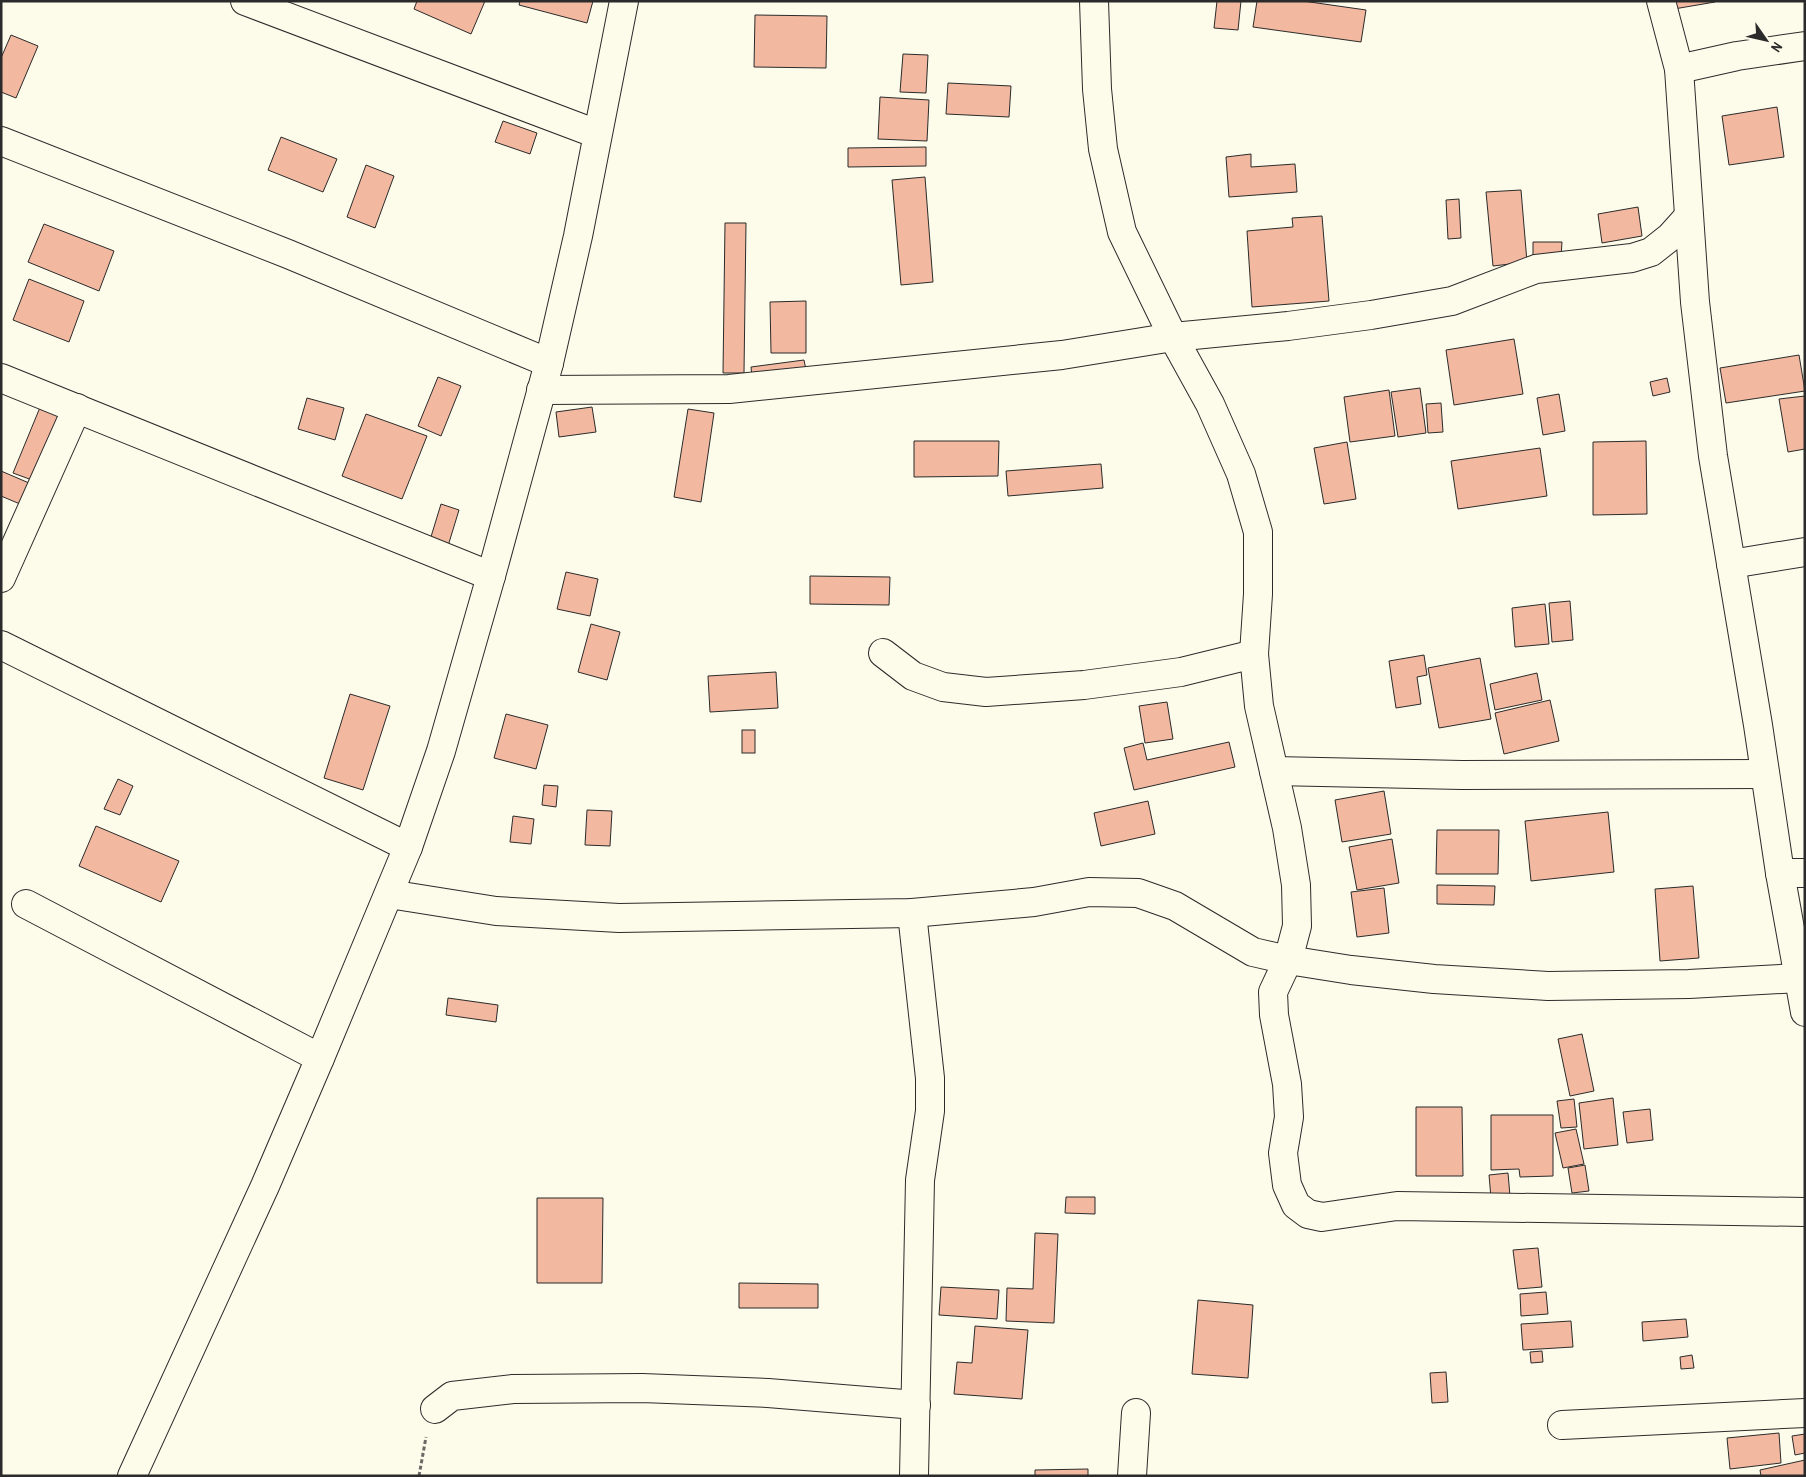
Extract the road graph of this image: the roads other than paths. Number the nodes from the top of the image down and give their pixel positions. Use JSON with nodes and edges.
{"nodes":[{"id":1,"x":245,"y":1,"type":"edge"},
{"id":2,"x":624,"y":1,"type":"edge"},
{"id":3,"x":1094,"y":1,"type":"edge"},
{"id":4,"x":1661,"y":1,"type":"edge"},
{"id":5,"x":1805,"y":46,"type":"edge"},
{"id":6,"x":1679,"y":69,"type":"junction"},
{"id":7,"x":597,"y":134,"type":"junction"},
{"id":8,"x":1,"y":141,"type":"edge"},
{"id":9,"x":1688,"y":217,"type":"junction"},
{"id":10,"x":1173,"y":337,"type":"junction"},
{"id":11,"x":549,"y":362,"type":"junction"},
{"id":12,"x":1,"y":378,"type":"edge"},
{"id":13,"x":541,"y":390,"type":"junction"},
{"id":14,"x":77,"y":408,"type":"junction"},
{"id":15,"x":1805,"y":552,"type":"edge"},
{"id":16,"x":1731,"y":564,"type":"junction"},
{"id":17,"x":491,"y":576,"type":"junction"},
{"id":18,"x":1,"y":578,"type":"edge"},
{"id":19,"x":1,"y":644,"type":"edge"},
{"id":20,"x":883,"y":654,"type":"dead end"},
{"id":21,"x":1254,"y":654,"type":"junction"},
{"id":22,"x":1274,"y":770,"type":"junction"},
{"id":23,"x":1765,"y":774,"type":"junction"},
{"id":24,"x":408,"y":847,"type":"junction"},
{"id":25,"x":1792,"y":873,"type":"edge"},
{"id":26,"x":389,"y":894,"type":"junction"},
{"id":27,"x":26,"y":904,"type":"dead end"},
{"id":28,"x":912,"y":913,"type":"junction"},
{"id":29,"x":1288,"y":960,"type":"junction"},
{"id":30,"x":1799,"y":978,"type":"junction"},
{"id":31,"x":1805,"y":1012,"type":"edge"},
{"id":32,"x":320,"y":1058,"type":"junction"},
{"id":33,"x":1805,"y":1212,"type":"edge"},
{"id":34,"x":916,"y":1405,"type":"junction"},
{"id":35,"x":435,"y":1409,"type":"road end"},
{"id":36,"x":1136,"y":1413,"type":"dead end"},
{"id":37,"x":1805,"y":1413,"type":"edge"},
{"id":38,"x":1562,"y":1426,"type":"dead end"},
{"id":39,"x":132,"y":1476,"type":"edge"},
{"id":40,"x":914,"y":1476,"type":"edge"},
{"id":41,"x":1132,"y":1476,"type":"edge"}],
"edges":[{"from":1,"to":7,"type":"street"},
{"from":2,"to":7,"type":"street"},
{"from":3,"to":10,"type":"street"},
{"from":4,"to":6,"type":"street"},
{"from":5,"to":6,"type":"street"},
{"from":6,"to":9,"type":"street"},
{"from":7,"to":11,"type":"street"},
{"from":8,"to":11,"type":"street"},
{"from":9,"to":10,"type":"street"},
{"from":9,"to":16,"type":"street"},
{"from":10,"to":13,"type":"street"},
{"from":10,"to":21,"type":"street"},
{"from":11,"to":13,"type":"street"},
{"from":12,"to":14,"type":"street"},
{"from":13,"to":17,"type":"street"},
{"from":14,"to":17,"type":"street"},
{"from":14,"to":18,"type":"street"},
{"from":15,"to":16,"type":"street"},
{"from":16,"to":23,"type":"street"},
{"from":17,"to":24,"type":"street"},
{"from":19,"to":24,"type":"street"},
{"from":20,"to":21,"type":"street"},
{"from":21,"to":22,"type":"street"},
{"from":22,"to":23,"type":"street"},
{"from":22,"to":29,"type":"street"},
{"from":23,"to":25,"type":"street"},
{"from":24,"to":26,"type":"street"},
{"from":25,"to":30,"type":"street"},
{"from":26,"to":28,"type":"street"},
{"from":26,"to":32,"type":"street"},
{"from":27,"to":32,"type":"street"},
{"from":28,"to":29,"type":"street"},
{"from":28,"to":34,"type":"street"},
{"from":29,"to":30,"type":"street"},
{"from":29,"to":33,"type":"street"},
{"from":30,"to":31,"type":"street"},
{"from":32,"to":39,"type":"street"},
{"from":34,"to":35,"type":"street"},
{"from":34,"to":40,"type":"street"},
{"from":36,"to":41,"type":"street"},
{"from":37,"to":38,"type":"street"}]}
